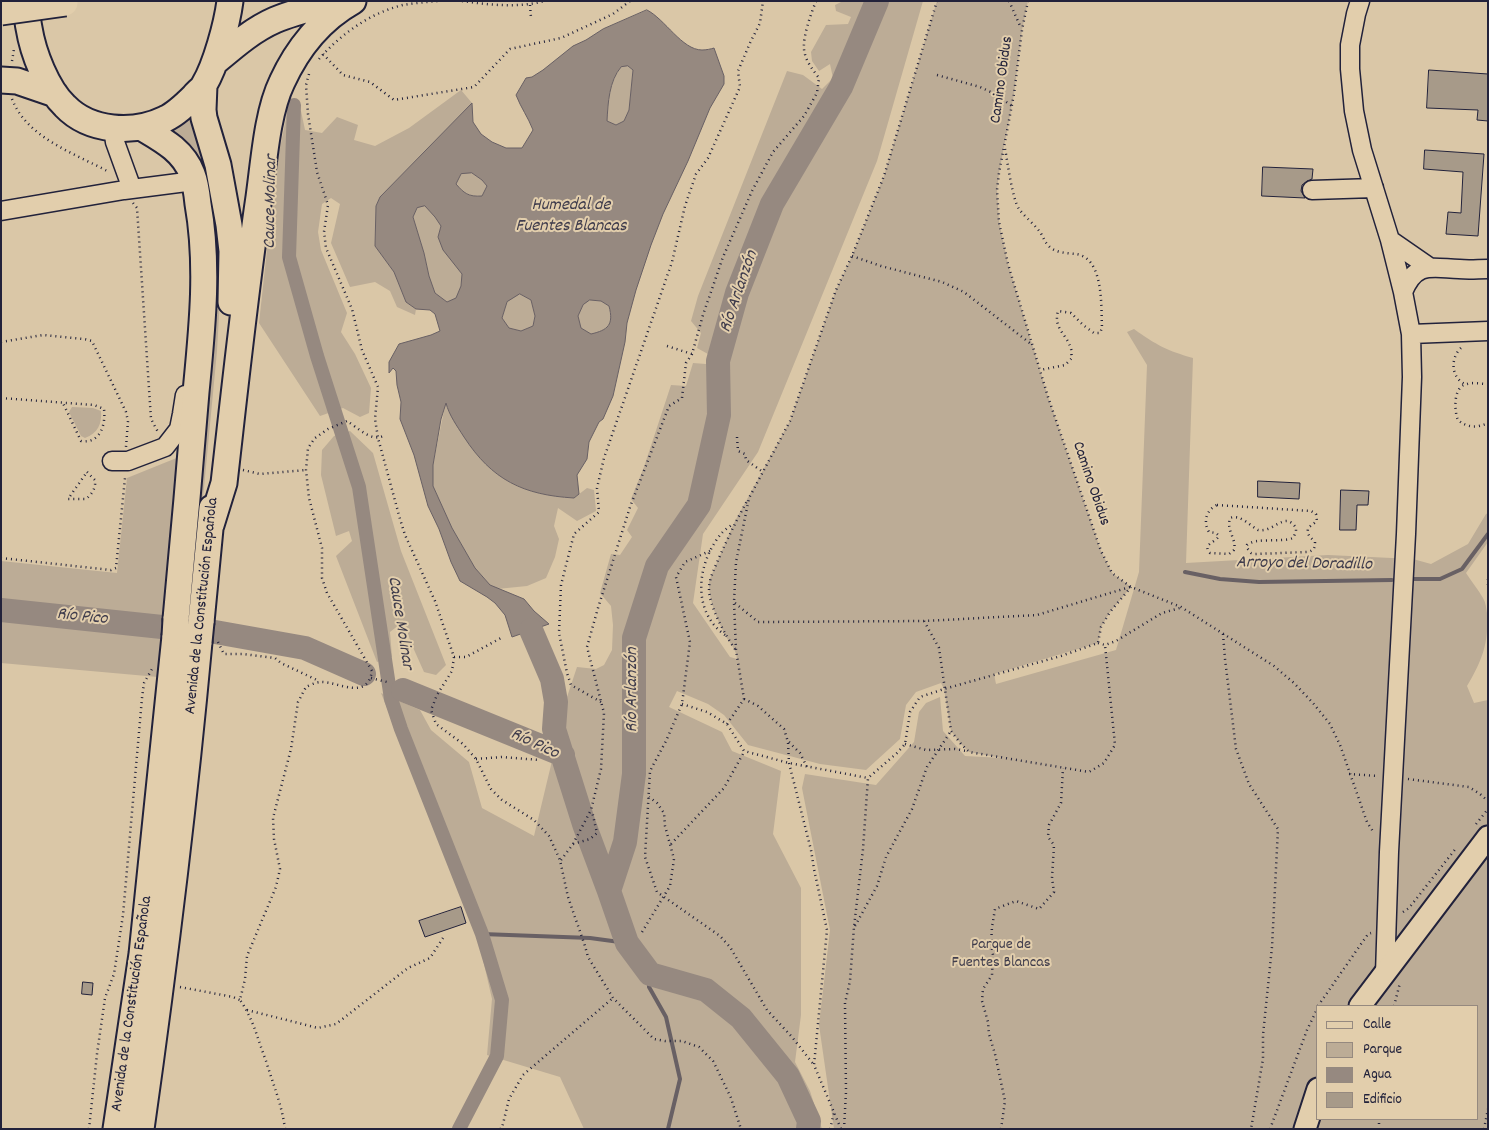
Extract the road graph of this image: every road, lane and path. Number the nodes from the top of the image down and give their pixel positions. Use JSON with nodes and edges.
{"nodes":[{"id":1,"x":26,"y":1,"type":"edge"},
{"id":2,"x":230,"y":1,"type":"edge"},
{"id":3,"x":340,"y":1,"type":"edge"},
{"id":4,"x":353,"y":1,"type":"edge"},
{"id":5,"x":438,"y":1,"type":"edge"},
{"id":6,"x":462,"y":1,"type":"edge"},
{"id":7,"x":546,"y":1,"type":"edge"},
{"id":8,"x":630,"y":1,"type":"edge"},
{"id":9,"x":763,"y":1,"type":"edge"},
{"id":10,"x":816,"y":1,"type":"edge"},
{"id":11,"x":937,"y":1,"type":"edge"},
{"id":12,"x":1009,"y":1,"type":"edge"},
{"id":13,"x":1028,"y":1,"type":"edge"},
{"id":14,"x":1360,"y":1,"type":"edge"},
{"id":15,"x":71,"y":2,"type":"edge"},
{"id":16,"x":530,"y":5,"type":"junction"},
{"id":17,"x":1,"y":12,"type":"edge"},
{"id":18,"x":532,"y":18,"type":"dead end"},
{"id":19,"x":1022,"y":30,"type":"junction"},
{"id":20,"x":15,"y":44,"type":"dead end"},
{"id":21,"x":323,"y":54,"type":"junction"},
{"id":22,"x":315,"y":63,"type":"dead end"},
{"id":23,"x":312,"y":69,"type":"dead end"},
{"id":24,"x":209,"y":74,"type":"junction"},
{"id":25,"x":937,"y":76,"type":"dead end"},
{"id":26,"x":6,"y":80,"type":"edge"},
{"id":27,"x":54,"y":94,"type":"junction"},
{"id":28,"x":1012,"y":106,"type":"junction"},
{"id":29,"x":141,"y":127,"type":"junction"},
{"id":30,"x":113,"y":128,"type":"junction"},
{"id":31,"x":1005,"y":148,"type":"junction"},
{"id":32,"x":194,"y":181,"type":"junction"},
{"id":33,"x":1374,"y":188,"type":"junction"},
{"id":34,"x":128,"y":189,"type":"junction"},
{"id":35,"x":1312,"y":190,"type":"dead end"},
{"id":36,"x":1,"y":211,"type":"edge"},
{"id":37,"x":1390,"y":240,"type":"junction"},
{"id":38,"x":852,"y":256,"type":"junction"},
{"id":39,"x":1430,"y":267,"type":"junction"},
{"id":40,"x":1488,"y":269,"type":"edge"},
{"id":41,"x":204,"y":274,"type":"junction"},
{"id":42,"x":1403,"y":292,"type":"junction"},
{"id":43,"x":1488,"y":332,"type":"edge"},
{"id":44,"x":1410,"y":334,"type":"junction"},
{"id":45,"x":1,"y":342,"type":"edge"},
{"id":46,"x":1032,"y":345,"type":"junction"},
{"id":47,"x":667,"y":346,"type":"dead end"},
{"id":48,"x":1464,"y":346,"type":"dead end"},
{"id":49,"x":692,"y":354,"type":"junction"},
{"id":50,"x":1040,"y":370,"type":"junction"},
{"id":51,"x":1465,"y":384,"type":"junction"},
{"id":52,"x":1488,"y":384,"type":"edge"},
{"id":53,"x":1,"y":398,"type":"edge"},
{"id":54,"x":63,"y":403,"type":"junction"},
{"id":55,"x":1488,"y":423,"type":"edge"},
{"id":56,"x":383,"y":436,"type":"dead end"},
{"id":57,"x":737,"y":436,"type":"dead end"},
{"id":58,"x":378,"y":438,"type":"junction"},
{"id":59,"x":126,"y":447,"type":"dead end"},
{"id":60,"x":158,"y":450,"type":"junction"},
{"id":61,"x":112,"y":461,"type":"dead end"},
{"id":62,"x":226,"y":464,"type":"junction"},
{"id":63,"x":306,"y":470,"type":"junction"},
{"id":64,"x":763,"y":472,"type":"junction"},
{"id":65,"x":125,"y":478,"type":"dead end"},
{"id":66,"x":749,"y":498,"type":"junction"},
{"id":67,"x":68,"y":499,"type":"joint"},
{"id":68,"x":1217,"y":505,"type":"joint"},
{"id":69,"x":734,"y":523,"type":"junction"},
{"id":70,"x":211,"y":525,"type":"junction"},
{"id":71,"x":710,"y":551,"type":"junction"},
{"id":72,"x":1,"y":558,"type":"edge"},
{"id":73,"x":1488,"y":579,"type":"edge"},
{"id":74,"x":1131,"y":587,"type":"junction"},
{"id":75,"x":1488,"y":588,"type":"edge"},
{"id":76,"x":734,"y":602,"type":"junction"},
{"id":77,"x":1181,"y":607,"type":"junction"},
{"id":78,"x":924,"y":621,"type":"junction"},
{"id":79,"x":205,"y":634,"type":"junction"},
{"id":80,"x":1224,"y":634,"type":"junction"},
{"id":81,"x":726,"y":636,"type":"junction"},
{"id":82,"x":501,"y":638,"type":"dead end"},
{"id":83,"x":1098,"y":643,"type":"junction"},
{"id":84,"x":1106,"y":645,"type":"junction"},
{"id":85,"x":736,"y":650,"type":"junction"},
{"id":86,"x":454,"y":657,"type":"junction"},
{"id":87,"x":155,"y":665,"type":"dead end"},
{"id":88,"x":371,"y":678,"type":"junction"},
{"id":89,"x":320,"y":681,"type":"junction"},
{"id":90,"x":387,"y":682,"type":"dead end"},
{"id":91,"x":944,"y":689,"type":"junction"},
{"id":92,"x":744,"y":700,"type":"junction"},
{"id":93,"x":601,"y":702,"type":"junction"},
{"id":94,"x":682,"y":704,"type":"junction"},
{"id":95,"x":727,"y":724,"type":"junction"},
{"id":96,"x":951,"y":731,"type":"junction"},
{"id":97,"x":788,"y":742,"type":"junction"},
{"id":98,"x":905,"y":744,"type":"junction"},
{"id":99,"x":938,"y":750,"type":"junction"},
{"id":100,"x":744,"y":751,"type":"junction"},
{"id":101,"x":969,"y":752,"type":"junction"},
{"id":102,"x":476,"y":759,"type":"junction"},
{"id":103,"x":540,"y":760,"type":"dead end"},
{"id":104,"x":789,"y":764,"type":"junction"},
{"id":105,"x":807,"y":767,"type":"junction"},
{"id":106,"x":1063,"y":768,"type":"junction"},
{"id":107,"x":1349,"y":774,"type":"junction"},
{"id":108,"x":1393,"y":777,"type":"junction"},
{"id":109,"x":868,"y":778,"type":"junction"},
{"id":110,"x":648,"y":796,"type":"junction"},
{"id":111,"x":1488,"y":801,"type":"edge"},
{"id":112,"x":591,"y":810,"type":"junction"},
{"id":113,"x":1488,"y":837,"type":"edge"},
{"id":114,"x":573,"y":844,"type":"junction"},
{"id":115,"x":671,"y":844,"type":"junction"},
{"id":116,"x":1389,"y":852,"type":"junction"},
{"id":117,"x":560,"y":860,"type":"junction"},
{"id":118,"x":664,"y":897,"type":"junction"},
{"id":119,"x":854,"y":927,"type":"junction"},
{"id":120,"x":642,"y":932,"type":"dead end"},
{"id":121,"x":443,"y":938,"type":"dead end"},
{"id":122,"x":1384,"y":974,"type":"junction"},
{"id":123,"x":161,"y":984,"type":"junction"},
{"id":124,"x":613,"y":998,"type":"junction"},
{"id":125,"x":240,"y":1000,"type":"junction"},
{"id":126,"x":1361,"y":1005,"type":"edge"},
{"id":127,"x":247,"y":1010,"type":"junction"},
{"id":128,"x":1316,"y":1010,"type":"edge"},
{"id":129,"x":814,"y":1065,"type":"junction"},
{"id":130,"x":1316,"y":1095,"type":"edge"},
{"id":131,"x":1488,"y":1109,"type":"edge"},
{"id":132,"x":834,"y":1113,"type":"junction"},
{"id":133,"x":120,"y":1128,"type":"edge"},
{"id":134,"x":89,"y":1129,"type":"edge"},
{"id":135,"x":141,"y":1129,"type":"edge"},
{"id":136,"x":285,"y":1129,"type":"edge"},
{"id":137,"x":500,"y":1129,"type":"edge"},
{"id":138,"x":741,"y":1129,"type":"edge"},
{"id":139,"x":830,"y":1129,"type":"edge"},
{"id":140,"x":842,"y":1129,"type":"edge"},
{"id":141,"x":1001,"y":1129,"type":"edge"},
{"id":142,"x":1251,"y":1129,"type":"edge"},
{"id":143,"x":1270,"y":1129,"type":"edge"},
{"id":144,"x":1305,"y":1129,"type":"edge"},
{"id":145,"x":1484,"y":1129,"type":"edge"}],
"edges":[{"from":1,"to":27,"type":"highway"},
{"from":2,"to":24,"type":"highway"},
{"from":3,"to":24,"type":"highway"},
{"from":4,"to":62,"type":"highway"},
{"from":5,"to":21,"type":"path"},
{"from":6,"to":16,"type":"path"},
{"from":7,"to":16,"type":"path"},
{"from":8,"to":21,"type":"path"},
{"from":9,"to":93,"type":"path"},
{"from":10,"to":49,"type":"path"},
{"from":11,"to":38,"type":"path"},
{"from":12,"to":19,"type":"path"},
{"from":13,"to":19,"type":"path","name":"Camino Obidus"},
{"from":14,"to":33,"type":"street"},
{"from":15,"to":17,"type":"highway","bridge":true},
{"from":16,"to":18,"type":"path"},
{"from":19,"to":28,"type":"path","name":"Camino Obidus"},
{"from":20,"to":26,"type":"path"},
{"from":21,"to":22,"type":"path"},
{"from":23,"to":58,"type":"path"},
{"from":24,"to":29,"type":"highway"},
{"from":24,"to":70,"type":"highway","name":"Avenida de la Constitución Española"},
{"from":25,"to":28,"type":"path"},
{"from":26,"to":27,"type":"highway"},
{"from":26,"to":34,"type":"path"},
{"from":27,"to":30,"type":"highway"},
{"from":28,"to":31,"type":"path","name":"Camino Obidus"},
{"from":29,"to":30,"type":"highway"},
{"from":29,"to":32,"type":"highway","name":"Avenida de la Constitución Española"},
{"from":30,"to":34,"type":"street"},
{"from":31,"to":46,"type":"path","name":"Camino Obidus"},
{"from":31,"to":50,"type":"path"},
{"from":32,"to":34,"type":"street"},
{"from":32,"to":41,"type":"highway","name":"Avenida de la Constitución Española"},
{"from":33,"to":35,"type":"street"},
{"from":33,"to":37,"type":"street"},
{"from":34,"to":36,"type":"street"},
{"from":34,"to":60,"type":"path"},
{"from":37,"to":39,"type":"street"},
{"from":37,"to":42,"type":"street"},
{"from":38,"to":46,"type":"path"},
{"from":38,"to":64,"type":"path"},
{"from":39,"to":40,"type":"street"},
{"from":39,"to":42,"type":"street"},
{"from":41,"to":60,"type":"street"},
{"from":41,"to":133,"type":"highway","name":"Avenida de la Constitución Española"},
{"from":42,"to":44,"type":"street"},
{"from":43,"to":44,"type":"street"},
{"from":44,"to":108,"type":"street"},
{"from":45,"to":59,"type":"path"},
{"from":46,"to":50,"type":"path","name":"Camino Obidus"},
{"from":47,"to":49,"type":"path"},
{"from":48,"to":51,"type":"path"},
{"from":49,"to":93,"type":"path"},
{"from":50,"to":74,"type":"path","name":"Camino Obidus"},
{"from":51,"to":52,"type":"path"},
{"from":51,"to":55,"type":"path"},
{"from":53,"to":54,"type":"path"},
{"from":54,"to":54,"type":"path"},
{"from":56,"to":58,"type":"path"},
{"from":57,"to":64,"type":"path"},
{"from":58,"to":63,"type":"path"},
{"from":58,"to":86,"type":"path"},
{"from":60,"to":61,"type":"street"},
{"from":62,"to":63,"type":"path"},
{"from":62,"to":70,"type":"highway"},
{"from":63,"to":88,"type":"path"},
{"from":64,"to":66,"type":"path"},
{"from":65,"to":72,"type":"path"},
{"from":66,"to":69,"type":"path"},
{"from":66,"to":76,"type":"path"},
{"from":67,"to":67,"type":"path"},
{"from":68,"to":68,"type":"path"},
{"from":69,"to":71,"type":"path"},
{"from":69,"to":81,"type":"path"},
{"from":70,"to":79,"type":"highway","name":"Avenida de la Constitución Española"},
{"from":71,"to":81,"type":"path"},
{"from":71,"to":94,"type":"path"},
{"from":73,"to":75,"type":"path"},
{"from":74,"to":77,"type":"path","name":"Camino Obidus"},
{"from":74,"to":78,"type":"path"},
{"from":74,"to":83,"type":"path"},
{"from":76,"to":78,"type":"path"},
{"from":76,"to":85,"type":"path"},
{"from":77,"to":80,"type":"path","name":"Camino Obidus"},
{"from":77,"to":84,"type":"path"},
{"from":78,"to":91,"type":"path"},
{"from":79,"to":89,"type":"path"},
{"from":79,"to":123,"type":"highway","name":"Avenida de la Constitución Española"},
{"from":80,"to":107,"type":"path","name":"Camino Obidus"},
{"from":80,"to":142,"type":"path"},
{"from":81,"to":85,"type":"path"},
{"from":82,"to":86,"type":"path"},
{"from":83,"to":84,"type":"path"},
{"from":83,"to":91,"type":"path"},
{"from":84,"to":106,"type":"path"},
{"from":85,"to":92,"type":"path"},
{"from":86,"to":102,"type":"path"},
{"from":87,"to":134,"type":"path"},
{"from":88,"to":89,"type":"path"},
{"from":88,"to":90,"type":"path"},
{"from":89,"to":125,"type":"path"},
{"from":91,"to":96,"type":"path"},
{"from":91,"to":98,"type":"path"},
{"from":92,"to":95,"type":"path"},
{"from":92,"to":97,"type":"path"},
{"from":93,"to":112,"type":"path"},
{"from":94,"to":95,"type":"path"},
{"from":94,"to":110,"type":"path"},
{"from":95,"to":100,"type":"path"},
{"from":96,"to":99,"type":"path"},
{"from":96,"to":101,"type":"path"},
{"from":97,"to":104,"type":"path"},
{"from":97,"to":105,"type":"path"},
{"from":98,"to":99,"type":"path"},
{"from":98,"to":109,"type":"path"},
{"from":99,"to":101,"type":"path"},
{"from":99,"to":119,"type":"path"},
{"from":100,"to":104,"type":"path"},
{"from":100,"to":115,"type":"path"},
{"from":101,"to":106,"type":"path"},
{"from":102,"to":103,"type":"path"},
{"from":102,"to":117,"type":"path"},
{"from":104,"to":105,"type":"path"},
{"from":104,"to":129,"type":"path"},
{"from":105,"to":109,"type":"path"},
{"from":106,"to":141,"type":"path"},
{"from":107,"to":108,"type":"path"},
{"from":107,"to":116,"type":"path","name":"Camino Obidus"},
{"from":108,"to":111,"type":"path"},
{"from":108,"to":116,"type":"street"},
{"from":109,"to":119,"type":"path"},
{"from":110,"to":115,"type":"path"},
{"from":110,"to":118,"type":"path"},
{"from":112,"to":114,"type":"path"},
{"from":112,"to":114,"type":"path"},
{"from":113,"to":122,"type":"main road"},
{"from":114,"to":117,"type":"path"},
{"from":115,"to":118,"type":"path"},
{"from":116,"to":122,"type":"street"},
{"from":117,"to":124,"type":"path"},
{"from":118,"to":120,"type":"path"},
{"from":118,"to":129,"type":"path"},
{"from":119,"to":140,"type":"path"},
{"from":121,"to":127,"type":"path"},
{"from":122,"to":126,"type":"main road"},
{"from":123,"to":125,"type":"path"},
{"from":123,"to":135,"type":"highway","name":"Avenida de la Constitución Española"},
{"from":124,"to":137,"type":"path"},
{"from":124,"to":138,"type":"path"},
{"from":125,"to":127,"type":"path"},
{"from":127,"to":136,"type":"path"},
{"from":128,"to":143,"type":"path"},
{"from":129,"to":132,"type":"path"},
{"from":130,"to":144,"type":"main road"},
{"from":131,"to":145,"type":"path"},
{"from":132,"to":139,"type":"path"},
{"from":132,"to":140,"type":"path"}]}
